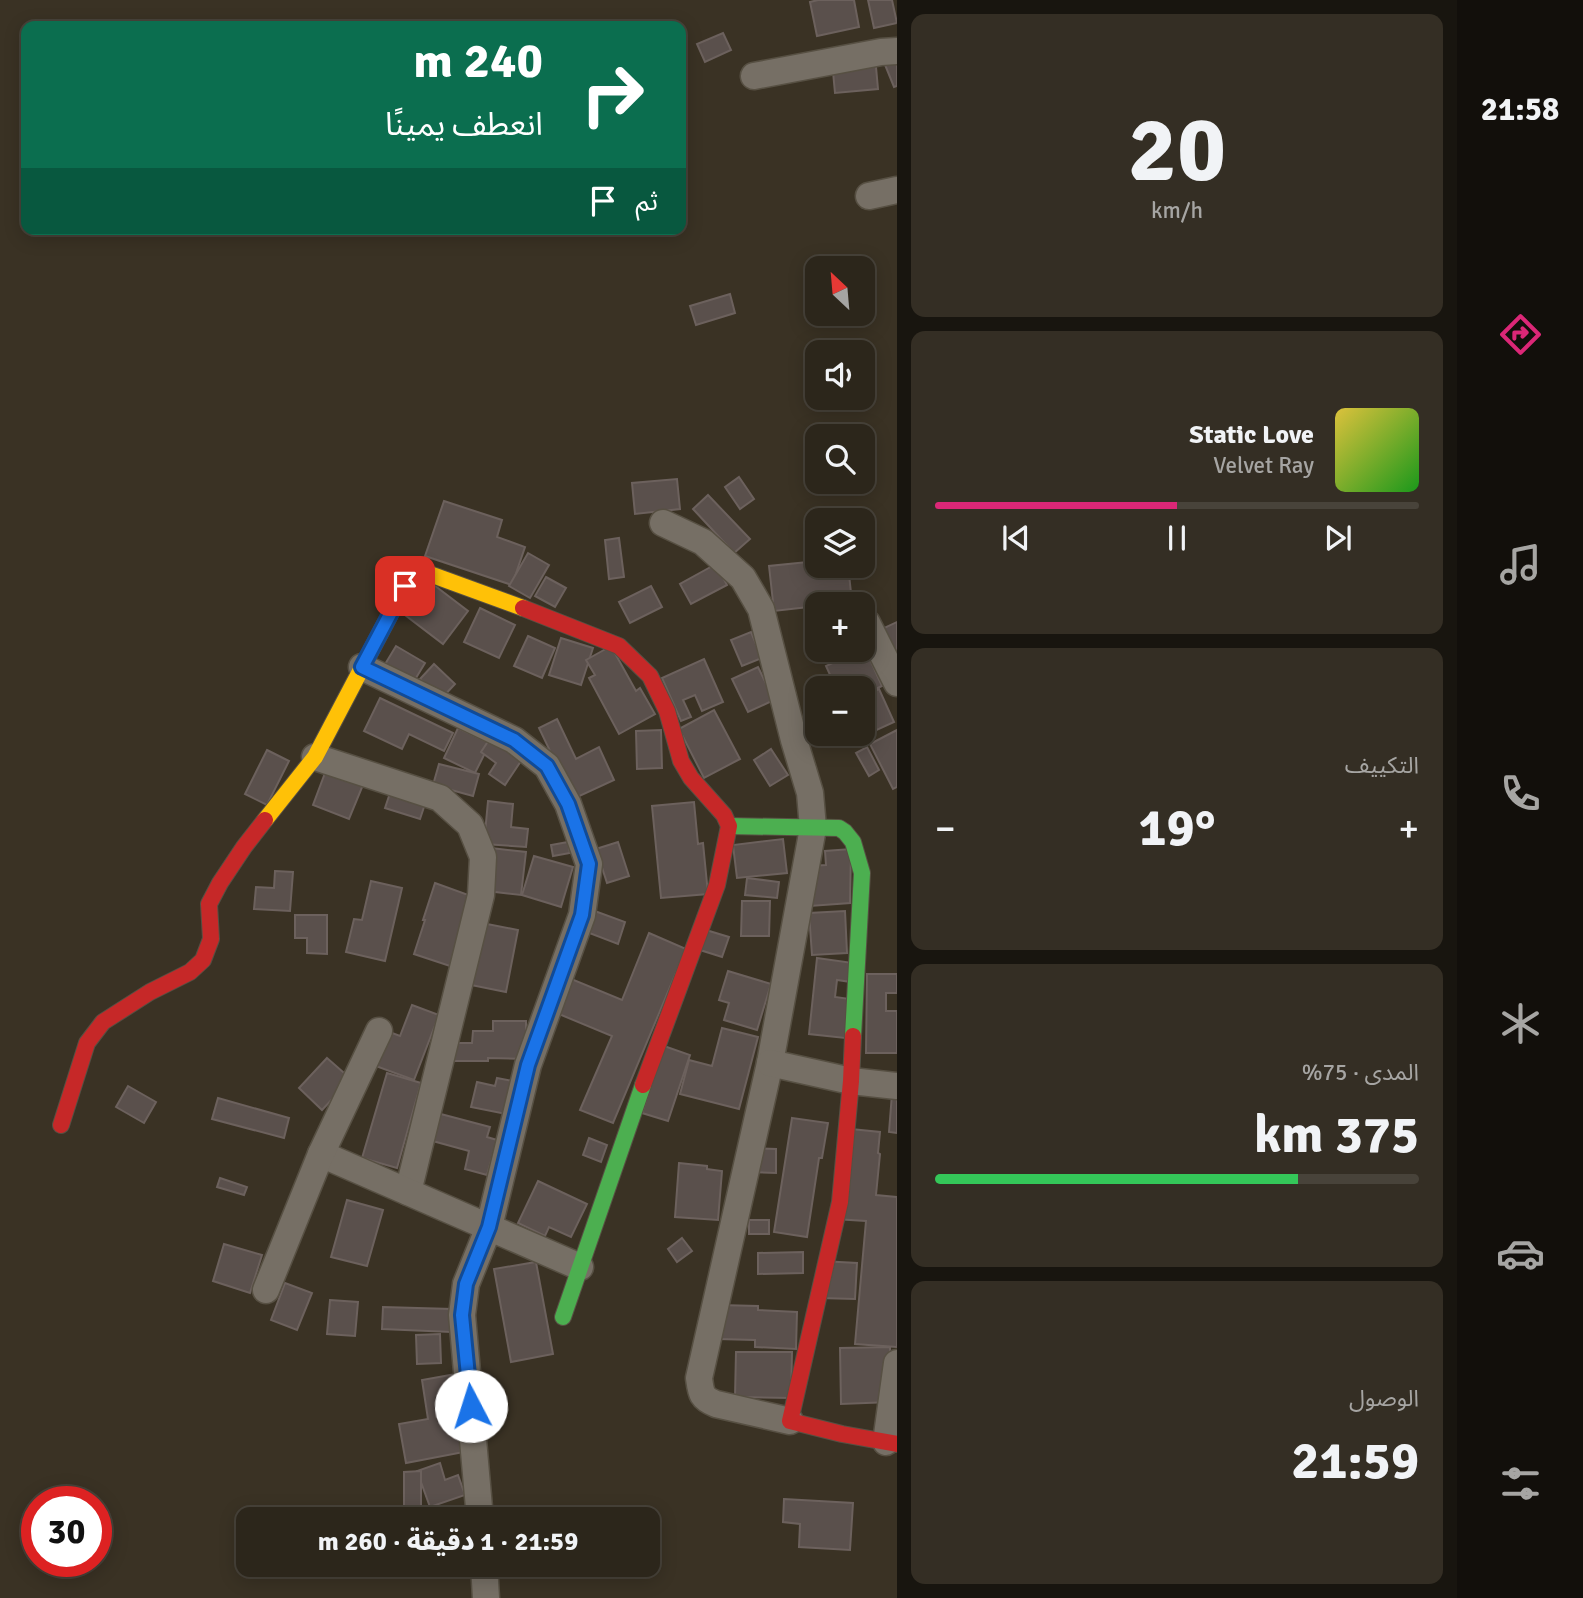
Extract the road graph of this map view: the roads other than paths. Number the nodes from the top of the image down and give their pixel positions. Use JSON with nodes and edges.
{"nodes":[{"id":1,"x":897,"y":51,"type":"edge"},
{"id":2,"x":754,"y":76,"type":"dead end"},
{"id":3,"x":897,"y":190,"type":"edge"},
{"id":4,"x":869,"y":196,"type":"dead end"},
{"id":5,"x":663,"y":523,"type":"dead end"},
{"id":6,"x":875,"y":639,"type":"edge"},
{"id":7,"x":362,"y":667,"type":"junction"},
{"id":8,"x":897,"y":683,"type":"edge"},
{"id":9,"x":315,"y":757,"type":"junction"},
{"id":10,"x":729,"y":826,"type":"junction"},
{"id":11,"x":813,"y":828,"type":"junction"},
{"id":12,"x":379,"y":1031,"type":"dead end"},
{"id":13,"x":770,"y":1063,"type":"junction"},
{"id":14,"x":851,"y":1081,"type":"junction"},
{"id":15,"x":897,"y":1086,"type":"edge"},
{"id":16,"x":61,"y":1125,"type":"dead end"},
{"id":17,"x":321,"y":1154,"type":"junction"},
{"id":18,"x":408,"y":1192,"type":"junction"},
{"id":19,"x":489,"y":1227,"type":"junction"},
{"id":20,"x":580,"y":1267,"type":"junction"},
{"id":21,"x":266,"y":1290,"type":"dead end"},
{"id":22,"x":563,"y":1317,"type":"dead end"},
{"id":23,"x":897,"y":1363,"type":"edge"},
{"id":24,"x":790,"y":1421,"type":"junction"},
{"id":25,"x":892,"y":1443,"type":"edge"},
{"id":26,"x":479,"y":1507,"type":"edge"},
{"id":27,"x":485,"y":1577,"type":"edge"},
{"id":28,"x":486,"y":1598,"type":"edge"}],
"edges":[{"from":1,"to":2,"type":"street"},
{"from":3,"to":4,"type":"street"},
{"from":5,"to":11,"type":"street"},
{"from":6,"to":8,"type":"street"},
{"from":7,"to":9,"type":"street"},
{"from":7,"to":10,"type":"street"},
{"from":7,"to":19,"type":"street"},
{"from":9,"to":16,"type":"street"},
{"from":9,"to":18,"type":"street"},
{"from":10,"to":11,"type":"street"},
{"from":10,"to":20,"type":"street"},
{"from":11,"to":13,"type":"street"},
{"from":11,"to":14,"type":"street"},
{"from":12,"to":17,"type":"street"},
{"from":13,"to":14,"type":"street"},
{"from":13,"to":24,"type":"street"},
{"from":14,"to":15,"type":"street"},
{"from":14,"to":24,"type":"street"},
{"from":17,"to":18,"type":"street"},
{"from":17,"to":21,"type":"street"},
{"from":18,"to":19,"type":"street"},
{"from":19,"to":20,"type":"street"},
{"from":19,"to":26,"type":"street"},
{"from":20,"to":22,"type":"street"},
{"from":23,"to":25,"type":"street"},
{"from":24,"to":25,"type":"street"},
{"from":27,"to":28,"type":"street"}]}
